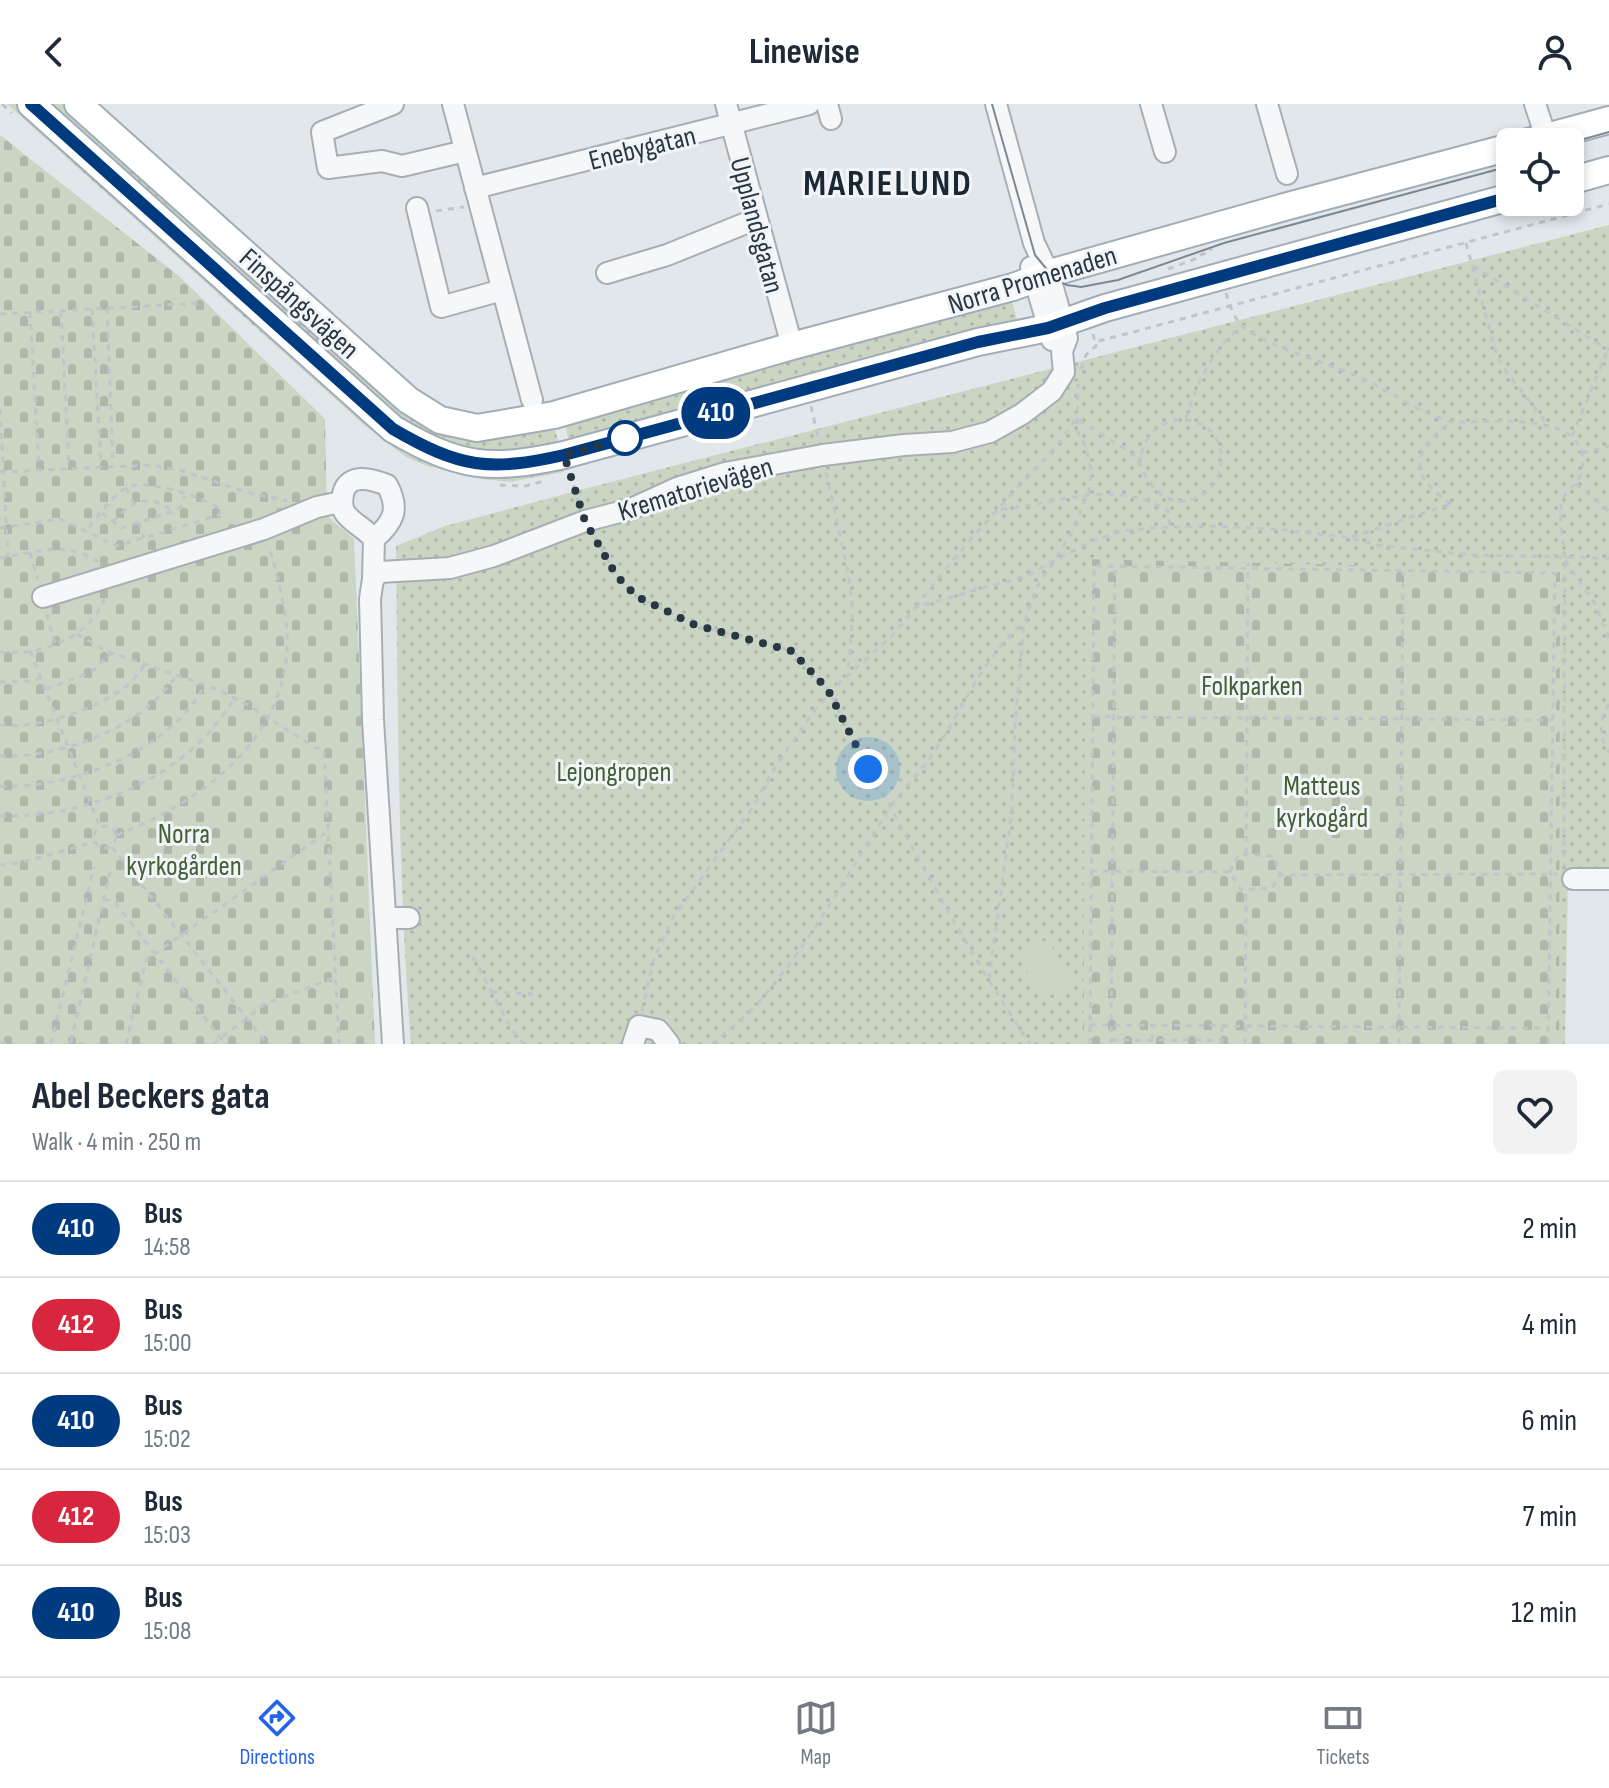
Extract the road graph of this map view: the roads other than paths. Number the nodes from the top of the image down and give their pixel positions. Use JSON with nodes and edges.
{"nodes":[{"id":1,"x":78,"y":104,"type":"edge"},
{"id":2,"x":393,"y":104,"type":"edge"},
{"id":3,"x":453,"y":104,"type":"edge"},
{"id":4,"x":726,"y":104,"type":"edge"},
{"id":5,"x":809,"y":104,"type":"edge"},
{"id":6,"x":996,"y":104,"type":"edge"},
{"id":7,"x":1151,"y":104,"type":"edge"},
{"id":8,"x":1267,"y":104,"type":"edge"},
{"id":9,"x":1535,"y":104,"type":"edge"},
{"id":10,"x":22,"y":109,"type":"edge"},
{"id":11,"x":1609,"y":120,"type":"edge"},
{"id":12,"x":731,"y":125,"type":"junction"},
{"id":13,"x":1536,"y":128,"type":"edge"},
{"id":14,"x":1580,"y":128,"type":"edge"},
{"id":15,"x":465,"y":151,"type":"junction"},
{"id":16,"x":1496,"y":151,"type":"edge"},
{"id":17,"x":1165,"y":152,"type":"dead end"},
{"id":18,"x":1609,"y":170,"type":"edge"},
{"id":19,"x":1287,"y":174,"type":"dead end"},
{"id":20,"x":1584,"y":177,"type":"edge"},
{"id":21,"x":477,"y":196,"type":"junction"},
{"id":22,"x":1496,"y":201,"type":"edge"},
{"id":23,"x":417,"y":208,"type":"road end"},
{"id":24,"x":756,"y":219,"type":"junction"},
{"id":25,"x":607,"y":273,"type":"dead end"},
{"id":26,"x":1041,"y":277,"type":"junction"},
{"id":27,"x":502,"y":290,"type":"junction"},
{"id":28,"x":1058,"y":328,"type":"junction"},
{"id":29,"x":792,"y":346,"type":"junction"},
{"id":30,"x":532,"y":400,"type":"dead end"},
{"id":31,"x":554,"y":415,"type":"joint"},
{"id":32,"x":560,"y":468,"type":"joint"},
{"id":33,"x":341,"y":502,"type":"junction"},
{"id":34,"x":374,"y":539,"type":"junction"},
{"id":35,"x":373,"y":579,"type":"junction"},
{"id":36,"x":43,"y":597,"type":"dead end"},
{"id":37,"x":1571,"y":876,"type":"road end"},
{"id":38,"x":1609,"y":879,"type":"edge"},
{"id":39,"x":387,"y":918,"type":"junction"},
{"id":40,"x":409,"y":918,"type":"dead end"},
{"id":41,"x":636,"y":1035,"type":"edge"},
{"id":42,"x":393,"y":1044,"type":"edge"},
{"id":43,"x":669,"y":1044,"type":"edge"}],
"edges":[{"from":1,"to":31,"type":"main road","name":"Finspångsvägen"},
{"from":2,"to":15,"type":"street"},
{"from":3,"to":15,"type":"street"},
{"from":4,"to":12,"type":"street","name":"Upplandsgatan"},
{"from":5,"to":12,"type":"street","name":"Enebygatan"},
{"from":6,"to":26,"type":"street"},
{"from":7,"to":17,"type":"street"},
{"from":8,"to":19,"type":"street"},
{"from":9,"to":13,"type":"street"},
{"from":10,"to":32,"type":"main road","name":"Finspångsvägen"},
{"from":11,"to":14,"type":"main road"},
{"from":12,"to":21,"type":"street","name":"Enebygatan"},
{"from":12,"to":24,"type":"street","name":"Upplandsgatan"},
{"from":15,"to":21,"type":"street"},
{"from":16,"to":26,"type":"main road","name":"Norra Promenaden"},
{"from":18,"to":20,"type":"main road"},
{"from":21,"to":27,"type":"street"},
{"from":22,"to":28,"type":"main road","name":"Norra Promenaden"},
{"from":23,"to":27,"type":"street"},
{"from":24,"to":25,"type":"street"},
{"from":24,"to":29,"type":"street","name":"Upplandsgatan"},
{"from":26,"to":28,"type":"street"},
{"from":26,"to":29,"type":"main road","name":"Norra Promenaden"},
{"from":27,"to":30,"type":"street"},
{"from":28,"to":32,"type":"main road","name":"Norra Promenaden"},
{"from":28,"to":35,"type":"street","name":"Krematorievägen"},
{"from":29,"to":31,"type":"main road","name":"Norra Promenaden"},
{"from":33,"to":34,"type":"street"},
{"from":33,"to":34,"type":"street"},
{"from":33,"to":36,"type":"street"},
{"from":34,"to":35,"type":"street"},
{"from":35,"to":39,"type":"street"},
{"from":37,"to":38,"type":"street"},
{"from":39,"to":40,"type":"street"},
{"from":39,"to":42,"type":"street"},
{"from":41,"to":43,"type":"street"}]}
